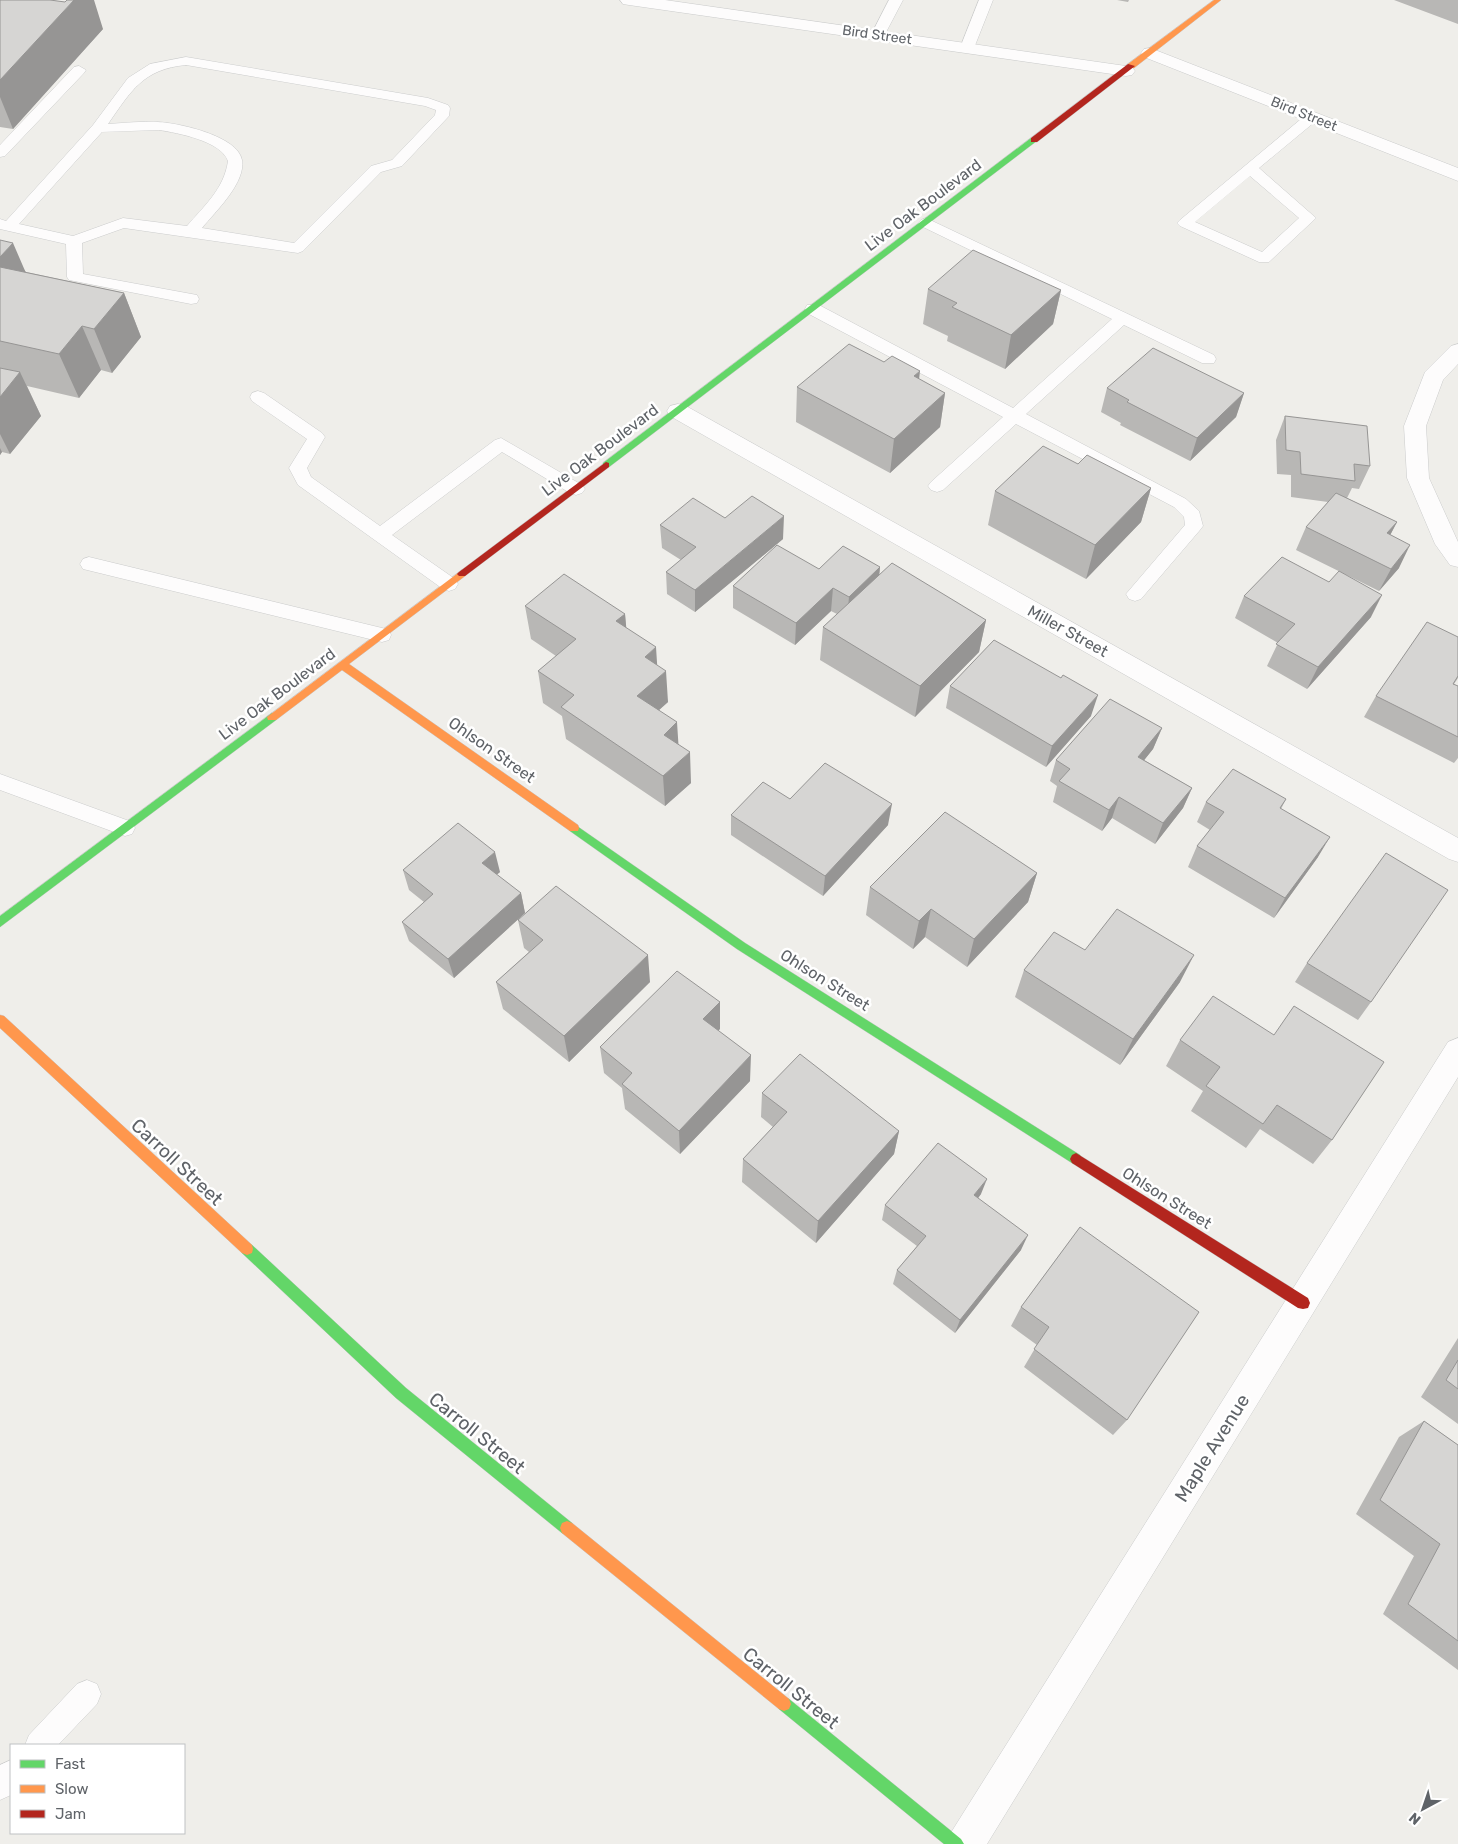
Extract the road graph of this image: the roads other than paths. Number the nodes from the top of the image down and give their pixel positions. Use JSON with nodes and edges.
{"nodes":[{"id":1,"x":629,"y":0,"type":"edge"},
{"id":2,"x":896,"y":0,"type":"edge"},
{"id":3,"x":986,"y":0,"type":"edge"},
{"id":4,"x":1218,"y":0,"type":"edge"},
{"id":5,"x":878,"y":35,"type":"junction"},
{"id":6,"x":967,"y":48,"type":"junction"},
{"id":7,"x":1150,"y":52,"type":"junction"},
{"id":8,"x":79,"y":70,"type":"dead end"},
{"id":9,"x":1126,"y":71,"type":"junction"},
{"id":10,"x":1312,"y":117,"type":"junction"},
{"id":11,"x":98,"y":128,"type":"junction"},
{"id":12,"x":0,"y":153,"type":"edge"},
{"id":13,"x":1251,"y":169,"type":"junction"},
{"id":14,"x":1458,"y":175,"type":"edge"},
{"id":15,"x":926,"y":223,"type":"junction"},
{"id":16,"x":4,"y":225,"type":"edge"},
{"id":17,"x":190,"y":231,"type":"junction"},
{"id":18,"x":74,"y":241,"type":"junction"},
{"id":19,"x":191,"y":299,"type":"dead end"},
{"id":20,"x":813,"y":309,"type":"junction"},
{"id":21,"x":1122,"y":318,"type":"junction"},
{"id":22,"x":1458,"y":351,"type":"edge"},
{"id":23,"x":1208,"y":359,"type":"dead end"},
{"id":24,"x":258,"y":396,"type":"dead end"},
{"id":25,"x":678,"y":411,"type":"junction"},
{"id":26,"x":1014,"y":415,"type":"junction"},
{"id":27,"x":938,"y":486,"type":"dead end"},
{"id":28,"x":576,"y":488,"type":"junction"},
{"id":29,"x":380,"y":535,"type":"junction"},
{"id":30,"x":1458,"y":559,"type":"edge"},
{"id":31,"x":89,"y":564,"type":"dead end"},
{"id":32,"x":449,"y":584,"type":"junction"},
{"id":33,"x":1135,"y":594,"type":"dead end"},
{"id":34,"x":382,"y":636,"type":"junction"},
{"id":35,"x":343,"y":665,"type":"junction"},
{"id":36,"x":0,"y":782,"type":"edge"},
{"id":37,"x":125,"y":828,"type":"junction"},
{"id":38,"x":1458,"y":851,"type":"edge"},
{"id":39,"x":0,"y":922,"type":"edge"},
{"id":40,"x":0,"y":1020,"type":"edge"},
{"id":41,"x":1458,"y":1051,"type":"edge"},
{"id":42,"x":1303,"y":1304,"type":"junction"},
{"id":43,"x":87,"y":1694,"type":"dead end"},
{"id":44,"x":40,"y":1744,"type":"edge"},
{"id":45,"x":10,"y":1775,"type":"edge"},
{"id":46,"x":0,"y":1786,"type":"edge"},
{"id":47,"x":956,"y":1844,"type":"edge"},
{"id":48,"x":965,"y":1844,"type":"edge"}],
"edges":[{"from":1,"to":5,"type":"street","name":"Bird Street"},
{"from":2,"to":5,"type":"lane"},
{"from":3,"to":6,"type":"lane"},
{"from":4,"to":7,"type":"main road","name":"Live Oak Boulevard"},
{"from":5,"to":6,"type":"street","name":"Bird Street"},
{"from":6,"to":9,"type":"street","name":"Bird Street"},
{"from":7,"to":9,"type":"main road","name":"Live Oak Boulevard"},
{"from":7,"to":10,"type":"street","name":"Bird Street"},
{"from":8,"to":12,"type":"lane"},
{"from":9,"to":15,"type":"main road","name":"Live Oak Boulevard"},
{"from":10,"to":13,"type":"lane"},
{"from":10,"to":14,"type":"street","name":"Bird Street"},
{"from":11,"to":16,"type":"lane"},
{"from":11,"to":17,"type":"lane"},
{"from":11,"to":17,"type":"lane"},
{"from":13,"to":13,"type":"lane"},
{"from":15,"to":20,"type":"main road","name":"Live Oak Boulevard"},
{"from":15,"to":21,"type":"lane"},
{"from":16,"to":18,"type":"lane"},
{"from":17,"to":18,"type":"lane"},
{"from":18,"to":19,"type":"lane"},
{"from":20,"to":25,"type":"main road","name":"Live Oak Boulevard"},
{"from":20,"to":26,"type":"lane"},
{"from":21,"to":23,"type":"lane"},
{"from":21,"to":26,"type":"lane"},
{"from":22,"to":30,"type":"street"},
{"from":24,"to":29,"type":"lane"},
{"from":25,"to":28,"type":"main road","name":"Live Oak Boulevard"},
{"from":25,"to":38,"type":"street","name":"Miller Street"},
{"from":26,"to":27,"type":"lane"},
{"from":26,"to":33,"type":"lane"},
{"from":28,"to":29,"type":"lane"},
{"from":28,"to":32,"type":"main road","name":"Live Oak Boulevard"},
{"from":29,"to":32,"type":"lane"},
{"from":31,"to":34,"type":"lane"},
{"from":32,"to":34,"type":"main road","name":"Live Oak Boulevard"},
{"from":34,"to":35,"type":"main road","name":"Live Oak Boulevard"},
{"from":35,"to":37,"type":"main road","name":"Live Oak Boulevard"},
{"from":35,"to":42,"type":"main road","name":"Ohlson Street"},
{"from":36,"to":37,"type":"lane"},
{"from":37,"to":39,"type":"main road","name":"Live Oak Boulevard"},
{"from":40,"to":47,"type":"main road","name":"Carroll Street"},
{"from":41,"to":42,"type":"street","name":"Maple Avenue"},
{"from":42,"to":48,"type":"street","name":"Maple Avenue"},
{"from":43,"to":44,"type":"lane"},
{"from":45,"to":46,"type":"lane"}]}
